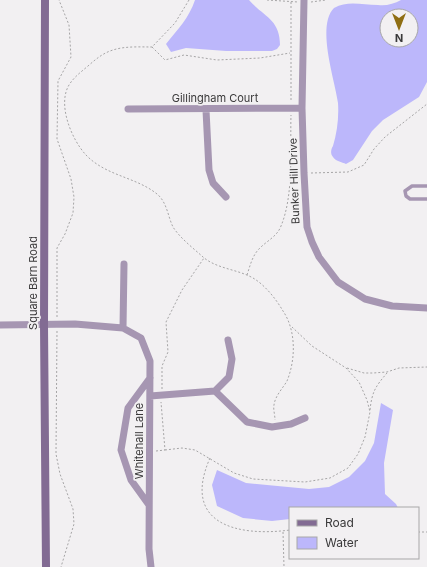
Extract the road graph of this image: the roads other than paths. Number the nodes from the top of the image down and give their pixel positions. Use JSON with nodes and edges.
{"nodes":[{"id":1,"x":45,"y":0,"type":"edge"},
{"id":2,"x":304,"y":0,"type":"edge"},
{"id":3,"x":302,"y":108,"type":"junction"},
{"id":4,"x":128,"y":109,"type":"dead end"},
{"id":5,"x":206,"y":110,"type":"junction"},
{"id":6,"x":427,"y":186,"type":"edge"},
{"id":7,"x":226,"y":196,"type":"dead end"},
{"id":8,"x":427,"y":199,"type":"edge"},
{"id":9,"x":124,"y":264,"type":"dead end"},
{"id":10,"x":427,"y":308,"type":"edge"},
{"id":11,"x":0,"y":325,"type":"edge"},
{"id":12,"x":44,"y":325,"type":"junction"},
{"id":13,"x":123,"y":328,"type":"junction"},
{"id":14,"x":228,"y":340,"type":"dead end"},
{"id":15,"x":150,"y":378,"type":"junction"},
{"id":16,"x":215,"y":391,"type":"junction"},
{"id":17,"x":150,"y":396,"type":"junction"},
{"id":18,"x":305,"y":418,"type":"dead end"},
{"id":19,"x":149,"y":505,"type":"junction"},
{"id":20,"x":46,"y":567,"type":"edge"},
{"id":21,"x":150,"y":567,"type":"edge"}],
"edges":[{"from":1,"to":12,"type":"street","name":"Square Barn Road"},
{"from":2,"to":3,"type":"street","name":"Bunker Hill Drive"},
{"from":3,"to":5,"type":"street","name":"Gillingham Court"},
{"from":3,"to":10,"type":"street","name":"Bunker Hill Drive"},
{"from":4,"to":5,"type":"street","name":"Gillingham Court"},
{"from":5,"to":7,"type":"street"},
{"from":6,"to":8,"type":"lane"},
{"from":9,"to":13,"type":"street"},
{"from":11,"to":12,"type":"street","name":"Whitehall Lane"},
{"from":12,"to":13,"type":"street","name":"Whitehall Lane"},
{"from":12,"to":20,"type":"street","name":"Square Barn Road"},
{"from":13,"to":15,"type":"street","name":"Whitehall Lane"},
{"from":14,"to":16,"type":"street"},
{"from":15,"to":17,"type":"street","name":"Whitehall Lane"},
{"from":15,"to":19,"type":"street","name":"Whitehall Lane"},
{"from":16,"to":17,"type":"street"},
{"from":16,"to":18,"type":"street"},
{"from":17,"to":19,"type":"street","name":"Whitehall Lane"},
{"from":19,"to":21,"type":"street","name":"Whitehall Lane"}]}
